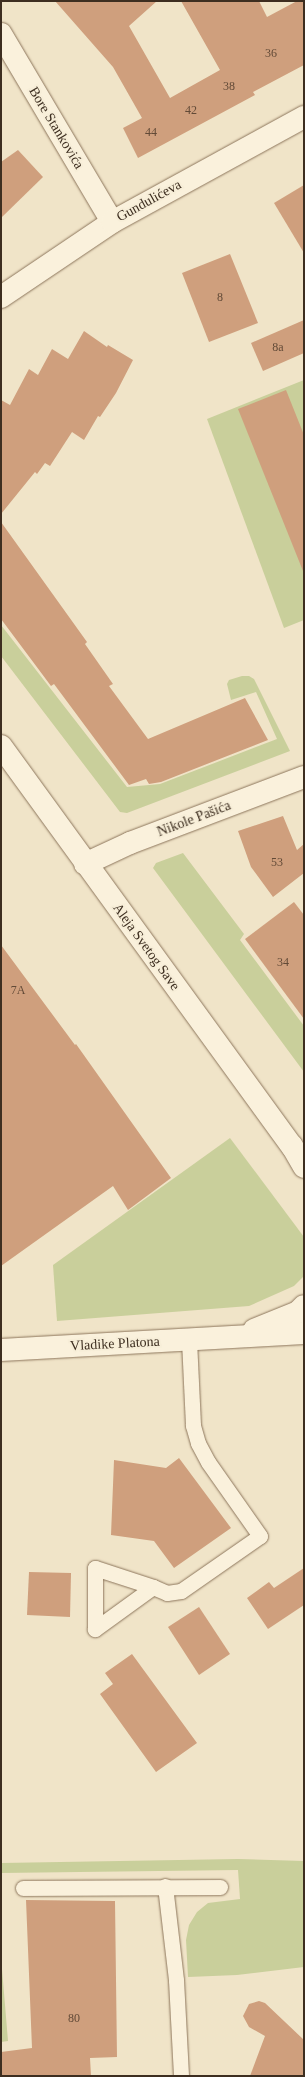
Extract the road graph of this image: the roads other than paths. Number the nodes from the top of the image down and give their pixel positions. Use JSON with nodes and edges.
{"nodes":[{"id":1,"x":1,"y":34,"type":"edge"},
{"id":2,"x":304,"y":116,"type":"edge"},
{"id":3,"x":112,"y":222,"type":"junction"},
{"id":4,"x":1,"y":297,"type":"edge"},
{"id":5,"x":1,"y":746,"type":"edge"},
{"id":6,"x":304,"y":777,"type":"edge"},
{"id":7,"x":85,"y":864,"type":"junction"},
{"id":8,"x":298,"y":1152,"type":"edge"},
{"id":9,"x":304,"y":1167,"type":"edge"},
{"id":10,"x":304,"y":1306,"type":"edge"},
{"id":11,"x":304,"y":1333,"type":"edge"},
{"id":12,"x":230,"y":1337,"type":"junction"},
{"id":13,"x":189,"y":1340,"type":"junction"},
{"id":14,"x":1,"y":1350,"type":"edge"},
{"id":15,"x":153,"y":1587,"type":"junction"},
{"id":16,"x":165,"y":1886,"type":"junction"},
{"id":17,"x":220,"y":1887,"type":"dead end"},
{"id":18,"x":23,"y":1888,"type":"dead end"},
{"id":19,"x":182,"y":2076,"type":"edge"}],
"edges":[{"from":1,"to":3,"type":"street","name":"Bore Stankovića"},
{"from":2,"to":3,"type":"street","name":"Gundulićeva"},
{"from":3,"to":4,"type":"street","name":"Gundulićeva"},
{"from":5,"to":7,"type":"street","name":"Aleja Svetog Save"},
{"from":6,"to":7,"type":"street","name":"Nikole Pašića"},
{"from":7,"to":8,"type":"street","name":"Aleja Svetog Save"},
{"from":8,"to":9,"type":"street","name":"Aleja Svetog Save"},
{"from":10,"to":12,"type":"street","name":"Vladike Platona"},
{"from":11,"to":12,"type":"street","name":"Vladike Platona"},
{"from":12,"to":13,"type":"street","name":"Vladike Platona"},
{"from":13,"to":14,"type":"street","name":"Vladike Platona"},
{"from":13,"to":15,"type":"lane"},
{"from":15,"to":15,"type":"lane"},
{"from":16,"to":17,"type":"lane"},
{"from":16,"to":18,"type":"lane"},
{"from":16,"to":19,"type":"lane"}]}
